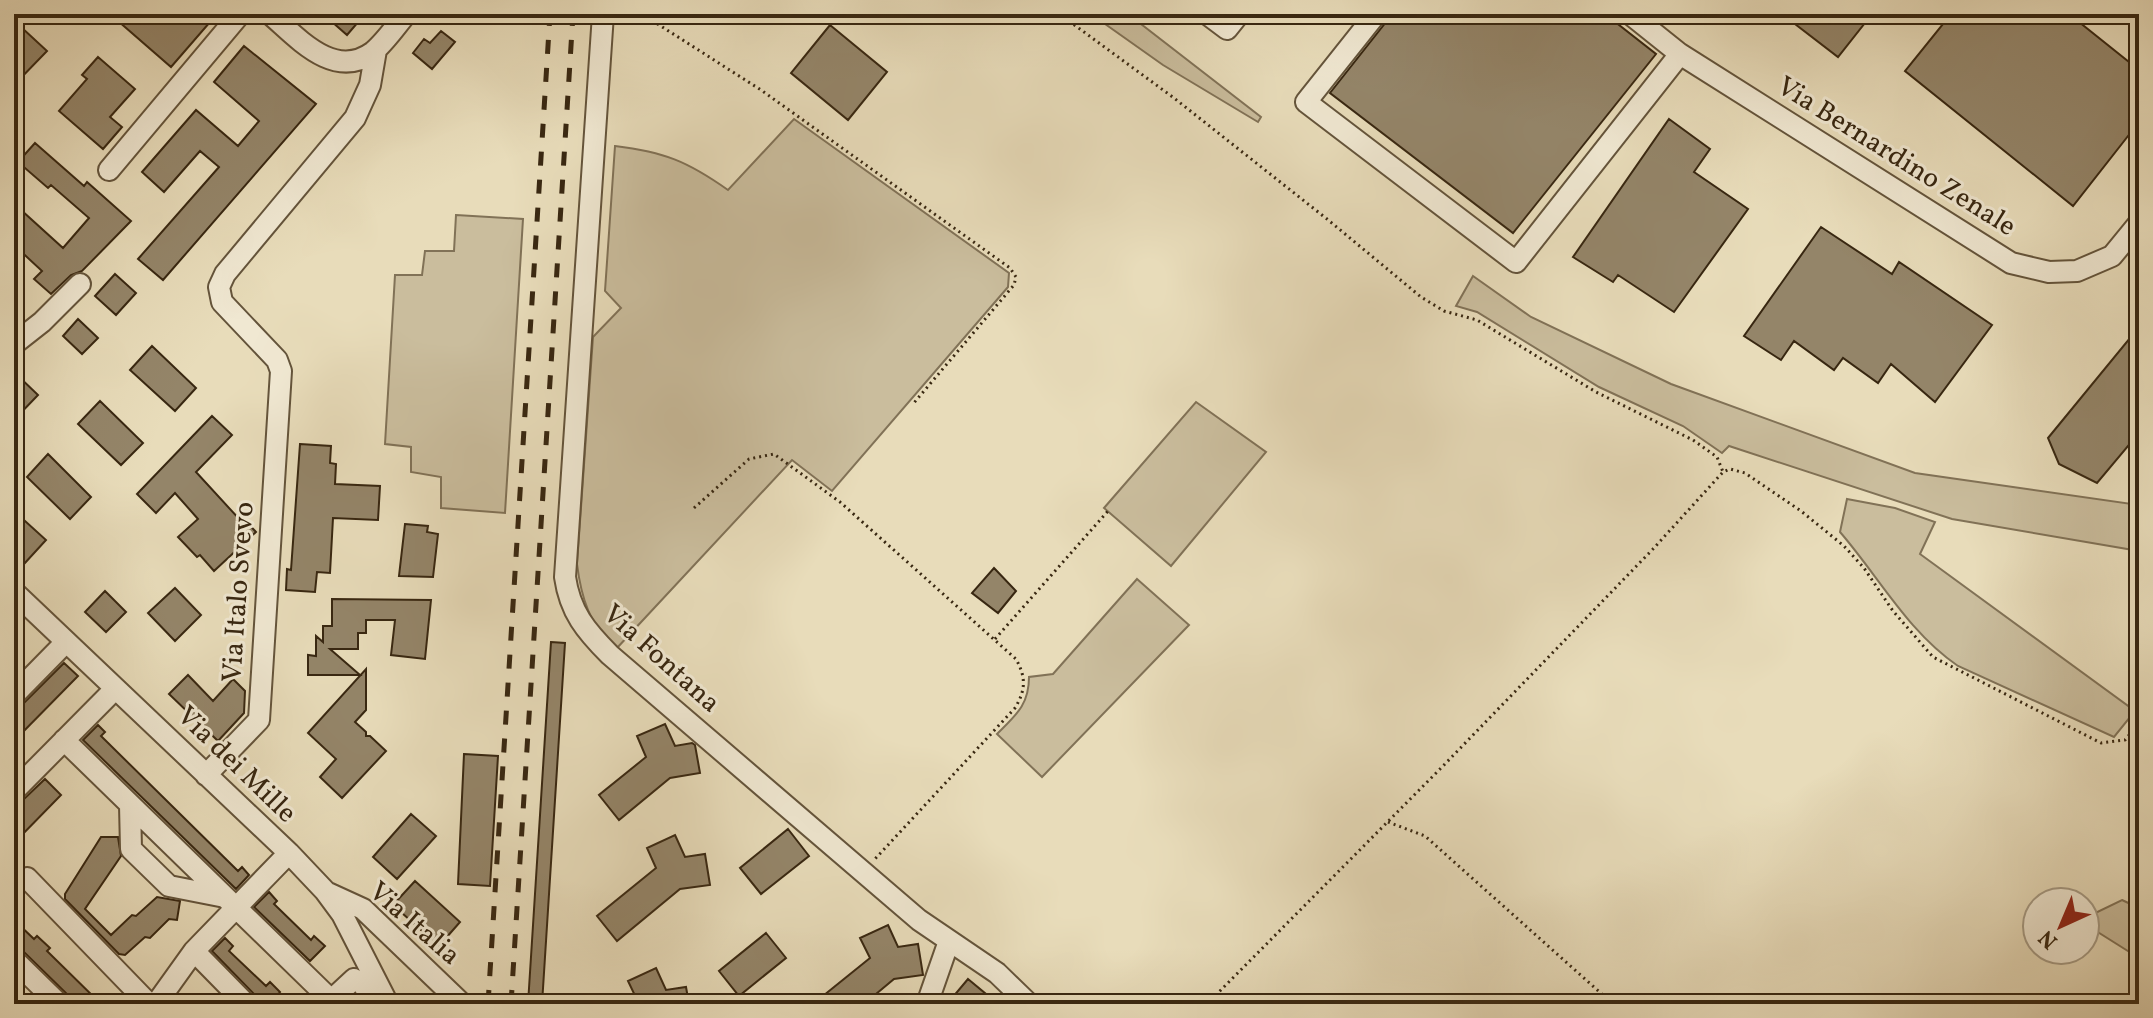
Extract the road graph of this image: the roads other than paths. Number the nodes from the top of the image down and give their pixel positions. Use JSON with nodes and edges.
{"nodes":[{"id":1,"x":240,"y":14,"type":"edge"},
{"id":2,"x":270,"y":14,"type":"edge"},
{"id":3,"x":406,"y":14,"type":"edge"},
{"id":4,"x":603,"y":14,"type":"edge"},
{"id":5,"x":1207,"y":14,"type":"edge"},
{"id":6,"x":1239,"y":14,"type":"edge"},
{"id":7,"x":1376,"y":14,"type":"edge"},
{"id":8,"x":1630,"y":14,"type":"edge"},
{"id":9,"x":376,"y":50,"type":"junction"},
{"id":10,"x":1680,"y":54,"type":"junction"},
{"id":11,"x":342,"y":62,"type":"junction"},
{"id":12,"x":363,"y":103,"type":"junction"},
{"id":13,"x":109,"y":170,"type":"dead end"},
{"id":14,"x":2139,"y":223,"type":"edge"},
{"id":15,"x":80,"y":284,"type":"dead end"},
{"id":16,"x":14,"y":344,"type":"edge"},
{"id":17,"x":14,"y":592,"type":"edge"},
{"id":18,"x":66,"y":642,"type":"junction"},
{"id":19,"x":115,"y":689,"type":"junction"},
{"id":20,"x":14,"y":695,"type":"edge"},
{"id":21,"x":64,"y":740,"type":"junction"},
{"id":22,"x":206,"y":775,"type":"junction"},
{"id":23,"x":14,"y":791,"type":"edge"},
{"id":24,"x":130,"y":805,"type":"junction"},
{"id":25,"x":289,"y":853,"type":"junction"},
{"id":26,"x":27,"y":878,"type":"dead end"},
{"id":27,"x":325,"y":891,"type":"junction"},
{"id":28,"x":231,"y":902,"type":"junction"},
{"id":29,"x":949,"y":941,"type":"junction"},
{"id":30,"x":194,"y":951,"type":"junction"},
{"id":31,"x":14,"y":960,"type":"edge"},
{"id":32,"x":329,"y":1002,"type":"edge"},
{"id":33,"x":59,"y":1004,"type":"edge"},
{"id":34,"x":149,"y":1004,"type":"edge"},
{"id":35,"x":156,"y":1004,"type":"edge"},
{"id":36,"x":246,"y":1004,"type":"edge"},
{"id":37,"x":372,"y":1004,"type":"edge"},
{"id":38,"x":388,"y":1004,"type":"edge"},
{"id":39,"x":462,"y":1004,"type":"edge"},
{"id":40,"x":927,"y":1004,"type":"edge"},
{"id":41,"x":1029,"y":1004,"type":"edge"}],
"edges":[{"from":1,"to":13,"type":"street"},
{"from":2,"to":11,"type":"street"},
{"from":3,"to":9,"type":"street"},
{"from":4,"to":29,"type":"street","name":"Via Fontana"},
{"from":5,"to":6,"type":"street"},
{"from":7,"to":10,"type":"street"},
{"from":8,"to":10,"type":"street","name":"Via Bernardino Zenale"},
{"from":9,"to":11,"type":"street"},
{"from":9,"to":12,"type":"street","name":"Via Italo Svevo"},
{"from":10,"to":14,"type":"street","name":"Via Bernardino Zenale"},
{"from":11,"to":12,"type":"street"},
{"from":12,"to":22,"type":"street","name":"Via Italo Svevo"},
{"from":15,"to":16,"type":"street"},
{"from":17,"to":18,"type":"street","name":"Via dei Mille"},
{"from":18,"to":19,"type":"street","name":"Via dei Mille"},
{"from":18,"to":20,"type":"street"},
{"from":19,"to":21,"type":"street"},
{"from":19,"to":22,"type":"street","name":"Via dei Mille"},
{"from":21,"to":23,"type":"street"},
{"from":21,"to":24,"type":"street"},
{"from":22,"to":25,"type":"street","name":"Via dei Mille"},
{"from":24,"to":28,"type":"street"},
{"from":24,"to":28,"type":"street"},
{"from":25,"to":27,"type":"street","name":"Via dei Mille"},
{"from":25,"to":28,"type":"street"},
{"from":26,"to":34,"type":"street"},
{"from":27,"to":38,"type":"street","name":"Via dei Mille"},
{"from":27,"to":39,"type":"street","name":"Via Italia"},
{"from":28,"to":30,"type":"street"},
{"from":28,"to":32,"type":"street"},
{"from":29,"to":40,"type":"street"},
{"from":29,"to":41,"type":"street","name":"Via Fontana"},
{"from":30,"to":35,"type":"street"},
{"from":30,"to":36,"type":"street"},
{"from":31,"to":33,"type":"street"},
{"from":32,"to":37,"type":"street"}]}
